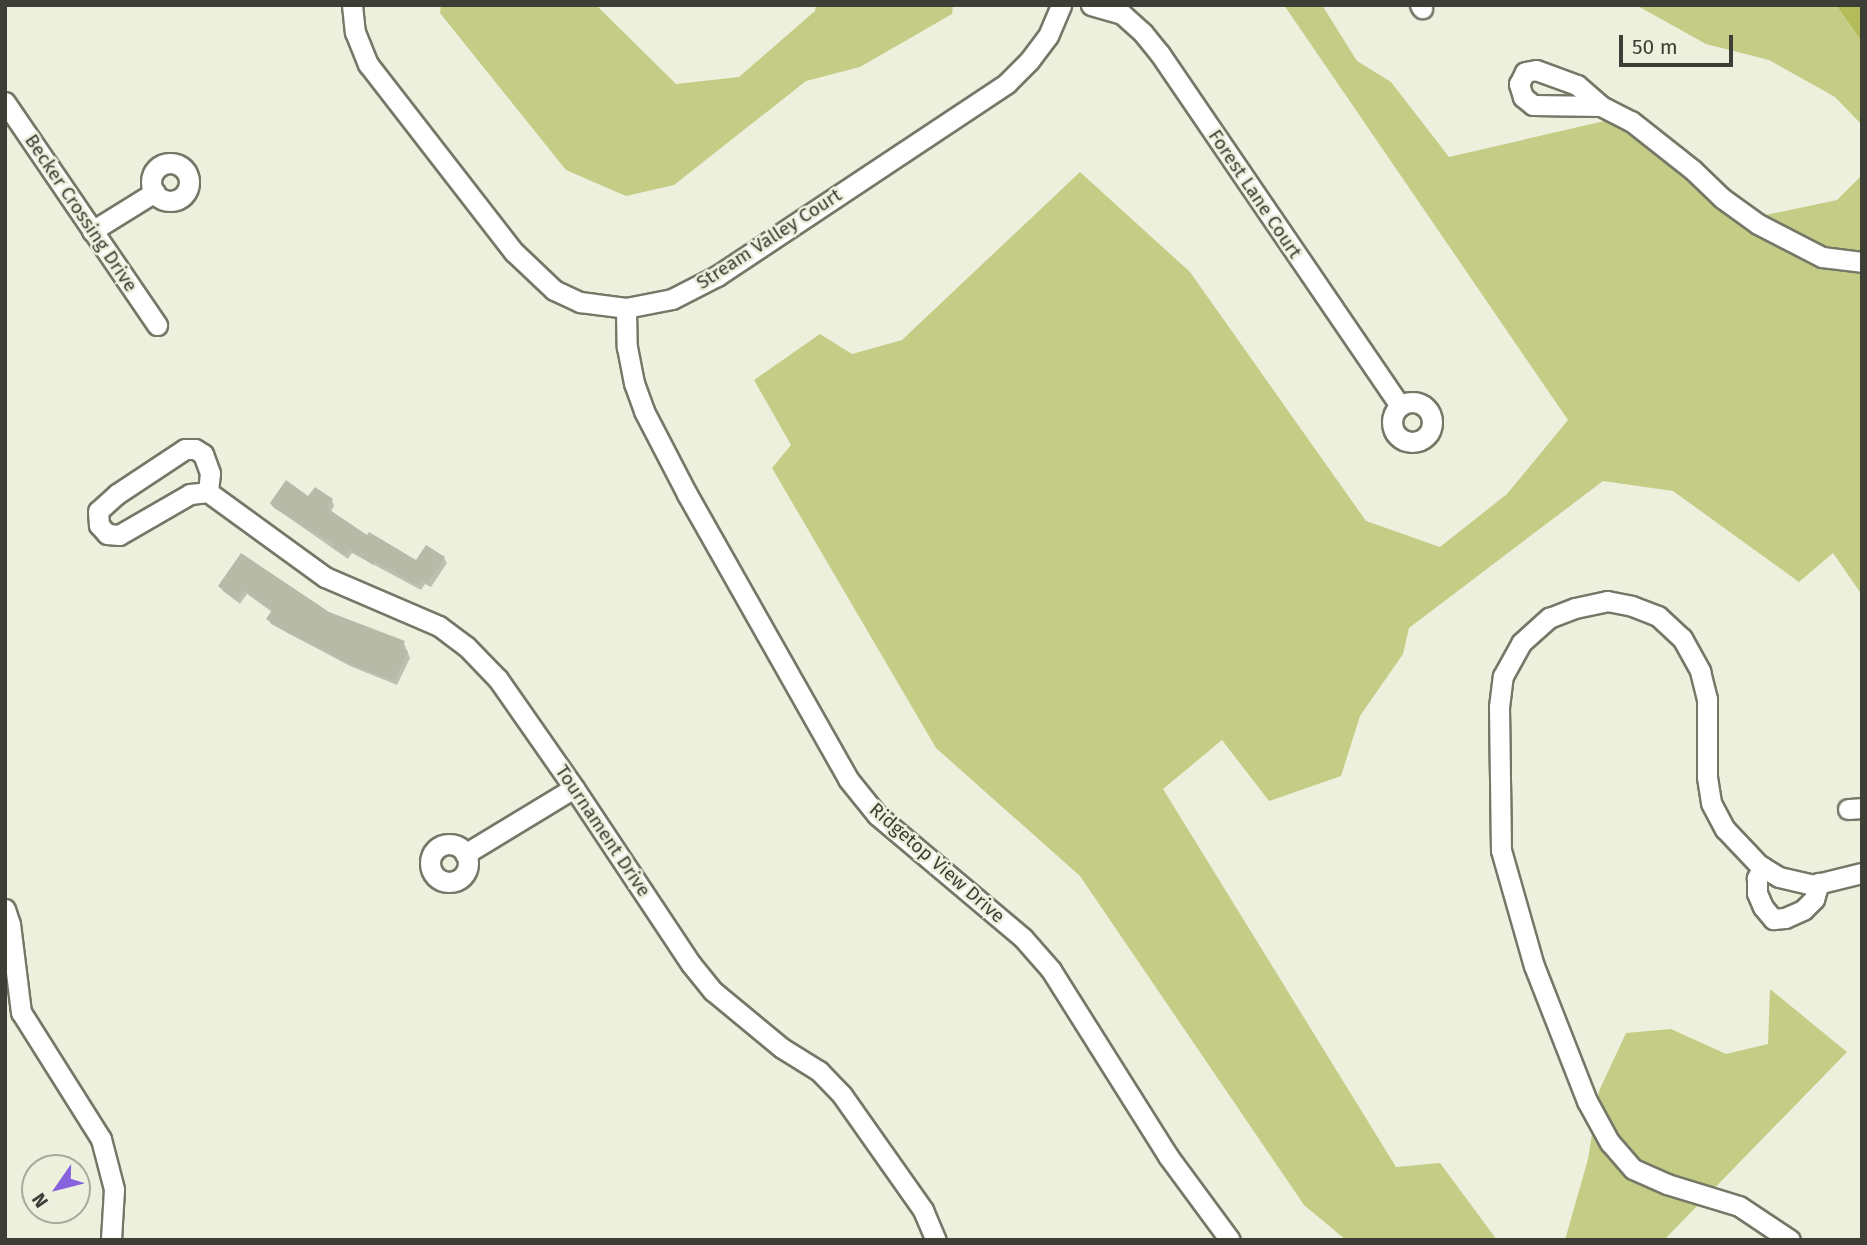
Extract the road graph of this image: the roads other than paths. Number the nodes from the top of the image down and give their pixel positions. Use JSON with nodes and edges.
{"nodes":[{"id":1,"x":352,"y":5,"type":"edge"},
{"id":2,"x":1061,"y":5,"type":"edge"},
{"id":3,"x":1091,"y":5,"type":"edge"},
{"id":4,"x":5,"y":102,"type":"edge"},
{"id":5,"x":1601,"y":106,"type":"dead end"},
{"id":6,"x":155,"y":192,"type":"dead end"},
{"id":7,"x":92,"y":231,"type":"junction"},
{"id":8,"x":1862,"y":262,"type":"edge"},
{"id":9,"x":626,"y":308,"type":"junction"},
{"id":10,"x":157,"y":325,"type":"dead end"},
{"id":11,"x":1400,"y":406,"type":"dead end"},
{"id":12,"x":208,"y":492,"type":"junction"},
{"id":13,"x":575,"y":788,"type":"junction"},
{"id":14,"x":466,"y":854,"type":"dead end"},
{"id":15,"x":1763,"y":867,"type":"junction"},
{"id":16,"x":1862,"y":873,"type":"edge"},
{"id":17,"x":1819,"y":883,"type":"junction"},
{"id":18,"x":5,"y":909,"type":"edge"},
{"id":19,"x":111,"y":1240,"type":"edge"},
{"id":20,"x":936,"y":1240,"type":"edge"},
{"id":21,"x":1230,"y":1240,"type":"edge"},
{"id":22,"x":1790,"y":1240,"type":"edge"}],
"edges":[{"from":1,"to":9,"type":"street","name":"Stream Valley Court"},
{"from":2,"to":9,"type":"street","name":"Stream Valley Court"},
{"from":3,"to":11,"type":"street","name":"Forest Lane Court"},
{"from":4,"to":7,"type":"street","name":"Becker Crossing Drive"},
{"from":5,"to":8,"type":"street"},
{"from":6,"to":7,"type":"street"},
{"from":7,"to":10,"type":"street","name":"Becker Crossing Drive"},
{"from":9,"to":21,"type":"street","name":"Ridgetop View Drive"},
{"from":12,"to":12,"type":"street"},
{"from":12,"to":13,"type":"street","name":"Tournament Drive"},
{"from":13,"to":14,"type":"street"},
{"from":13,"to":20,"type":"street","name":"Tournament Drive"},
{"from":15,"to":17,"type":"street"},
{"from":15,"to":17,"type":"street"},
{"from":15,"to":22,"type":"street"},
{"from":16,"to":17,"type":"street"},
{"from":18,"to":19,"type":"street"}]}
